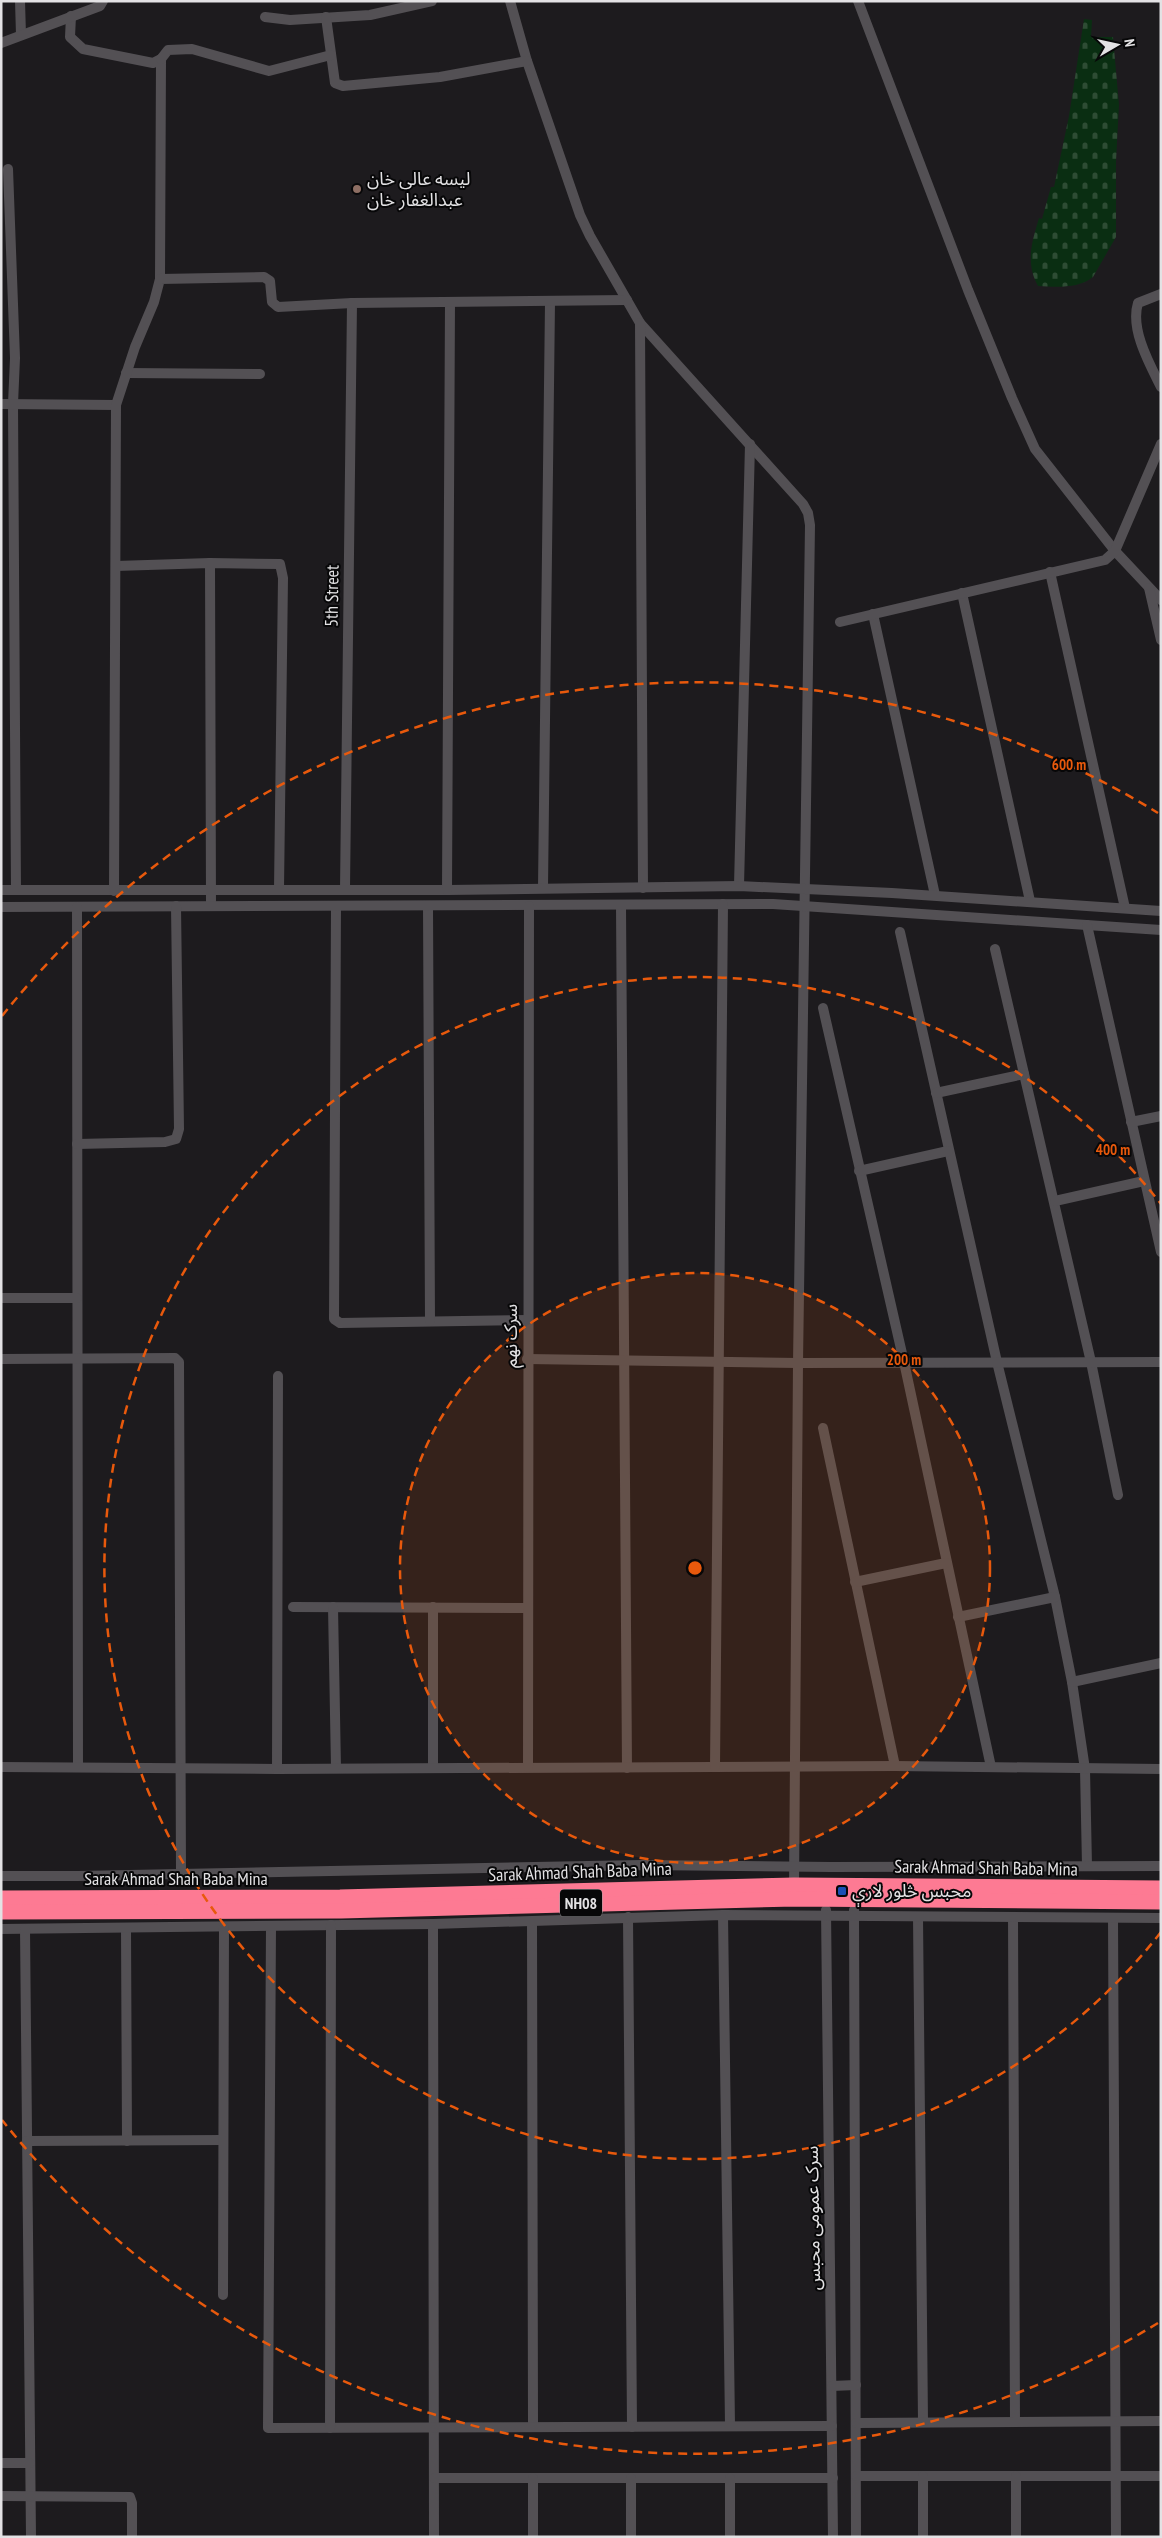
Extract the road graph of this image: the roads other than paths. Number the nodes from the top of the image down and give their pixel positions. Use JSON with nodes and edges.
{"nodes":[{"id":1,"x":20,"y":1,"type":"edge"},
{"id":2,"x":103,"y":1,"type":"edge"},
{"id":3,"x":432,"y":1,"type":"edge"},
{"id":4,"x":510,"y":1,"type":"edge"},
{"id":5,"x":858,"y":1,"type":"edge"},
{"id":6,"x":71,"y":16,"type":"junction"},
{"id":7,"x":265,"y":17,"type":"dead end"},
{"id":8,"x":326,"y":17,"type":"junction"},
{"id":9,"x":21,"y":35,"type":"junction"},
{"id":10,"x":1,"y":43,"type":"edge"},
{"id":11,"x":331,"y":55,"type":"junction"},
{"id":12,"x":161,"y":59,"type":"junction"},
{"id":13,"x":528,"y":62,"type":"junction"},
{"id":14,"x":8,"y":169,"type":"dead end"},
{"id":15,"x":160,"y":279,"type":"junction"},
{"id":16,"x":1161,"y":294,"type":"edge"},
{"id":17,"x":627,"y":300,"type":"junction"},
{"id":18,"x":450,"y":302,"type":"junction"},
{"id":19,"x":550,"y":302,"type":"junction"},
{"id":20,"x":352,"y":304,"type":"junction"},
{"id":21,"x":640,"y":323,"type":"junction"},
{"id":22,"x":126,"y":373,"type":"junction"},
{"id":23,"x":260,"y":374,"type":"dead end"},
{"id":24,"x":1161,"y":387,"type":"edge"},
{"id":25,"x":1,"y":404,"type":"edge"},
{"id":26,"x":13,"y":404,"type":"junction"},
{"id":27,"x":116,"y":405,"type":"junction"},
{"id":28,"x":750,"y":444,"type":"junction"},
{"id":29,"x":1161,"y":444,"type":"edge"},
{"id":30,"x":1115,"y":550,"type":"junction"},
{"id":31,"x":210,"y":563,"type":"junction"},
{"id":32,"x":116,"y":566,"type":"junction"},
{"id":33,"x":1050,"y":572,"type":"junction"},
{"id":34,"x":1149,"y":587,"type":"junction"},
{"id":35,"x":962,"y":593,"type":"junction"},
{"id":36,"x":1161,"y":600,"type":"edge"},
{"id":37,"x":873,"y":614,"type":"junction"},
{"id":38,"x":840,"y":622,"type":"dead end"},
{"id":39,"x":1161,"y":640,"type":"edge"},
{"id":40,"x":739,"y":886,"type":"junction"},
{"id":41,"x":544,"y":888,"type":"junction"},
{"id":42,"x":643,"y":888,"type":"junction"},
{"id":43,"x":211,"y":889,"type":"junction"},
{"id":44,"x":279,"y":889,"type":"junction"},
{"id":45,"x":344,"y":889,"type":"junction"},
{"id":46,"x":806,"y":889,"type":"junction"},
{"id":47,"x":1,"y":890,"type":"edge"},
{"id":48,"x":16,"y":890,"type":"junction"},
{"id":49,"x":447,"y":890,"type":"junction"},
{"id":50,"x":114,"y":891,"type":"junction"},
{"id":51,"x":935,"y":895,"type":"junction"},
{"id":52,"x":1030,"y":902,"type":"junction"},
{"id":53,"x":723,"y":904,"type":"junction"},
{"id":54,"x":176,"y":906,"type":"junction"},
{"id":55,"x":211,"y":906,"type":"junction"},
{"id":56,"x":336,"y":906,"type":"junction"},
{"id":57,"x":428,"y":906,"type":"junction"},
{"id":58,"x":529,"y":906,"type":"junction"},
{"id":59,"x":621,"y":906,"type":"junction"},
{"id":60,"x":805,"y":906,"type":"junction"},
{"id":61,"x":1,"y":907,"type":"edge"},
{"id":62,"x":77,"y":907,"type":"junction"},
{"id":63,"x":1125,"y":908,"type":"junction"},
{"id":64,"x":1161,"y":911,"type":"edge"},
{"id":65,"x":1088,"y":925,"type":"junction"},
{"id":66,"x":1161,"y":930,"type":"edge"},
{"id":67,"x":900,"y":932,"type":"dead end"},
{"id":68,"x":995,"y":949,"type":"dead end"},
{"id":69,"x":823,"y":1008,"type":"dead end"},
{"id":70,"x":1024,"y":1074,"type":"junction"},
{"id":71,"x":936,"y":1093,"type":"junction"},
{"id":72,"x":1161,"y":1116,"type":"edge"},
{"id":73,"x":1131,"y":1122,"type":"junction"},
{"id":74,"x":77,"y":1144,"type":"junction"},
{"id":75,"x":948,"y":1151,"type":"junction"},
{"id":76,"x":859,"y":1171,"type":"junction"},
{"id":77,"x":1144,"y":1181,"type":"junction"},
{"id":78,"x":1055,"y":1201,"type":"junction"},
{"id":79,"x":1161,"y":1252,"type":"edge"},
{"id":80,"x":1,"y":1298,"type":"edge"},
{"id":81,"x":77,"y":1298,"type":"junction"},
{"id":82,"x":527,"y":1320,"type":"junction"},
{"id":83,"x":430,"y":1321,"type":"junction"},
{"id":84,"x":77,"y":1358,"type":"junction"},
{"id":85,"x":527,"y":1359,"type":"junction"},
{"id":86,"x":1,"y":1360,"type":"edge"},
{"id":87,"x":623,"y":1361,"type":"junction"},
{"id":88,"x":719,"y":1362,"type":"junction"},
{"id":89,"x":798,"y":1362,"type":"junction"},
{"id":90,"x":904,"y":1362,"type":"junction"},
{"id":91,"x":997,"y":1362,"type":"junction"},
{"id":92,"x":1091,"y":1362,"type":"junction"},
{"id":93,"x":1161,"y":1362,"type":"edge"},
{"id":94,"x":278,"y":1376,"type":"dead end"},
{"id":95,"x":823,"y":1428,"type":"dead end"},
{"id":96,"x":1118,"y":1495,"type":"dead end"},
{"id":97,"x":946,"y":1563,"type":"junction"},
{"id":98,"x":856,"y":1582,"type":"junction"},
{"id":99,"x":1055,"y":1596,"type":"junction"},
{"id":100,"x":333,"y":1607,"type":"junction"},
{"id":101,"x":433,"y":1607,"type":"junction"},
{"id":102,"x":293,"y":1608,"type":"dead end"},
{"id":103,"x":527,"y":1608,"type":"junction"},
{"id":104,"x":958,"y":1617,"type":"junction"},
{"id":105,"x":1161,"y":1663,"type":"edge"},
{"id":106,"x":1072,"y":1682,"type":"junction"},
{"id":107,"x":895,"y":1766,"type":"junction"},
{"id":108,"x":1,"y":1767,"type":"edge"},
{"id":109,"x":78,"y":1767,"type":"junction"},
{"id":110,"x":434,"y":1767,"type":"junction"},
{"id":111,"x":528,"y":1767,"type":"junction"},
{"id":112,"x":715,"y":1767,"type":"junction"},
{"id":113,"x":795,"y":1767,"type":"junction"},
{"id":114,"x":336,"y":1768,"type":"junction"},
{"id":115,"x":628,"y":1768,"type":"junction"},
{"id":116,"x":991,"y":1768,"type":"junction"},
{"id":117,"x":180,"y":1769,"type":"junction"},
{"id":118,"x":277,"y":1769,"type":"junction"},
{"id":119,"x":1085,"y":1769,"type":"junction"},
{"id":120,"x":1161,"y":1769,"type":"edge"},
{"id":121,"x":795,"y":1866,"type":"junction"},
{"id":122,"x":1087,"y":1866,"type":"junction"},
{"id":123,"x":1161,"y":1866,"type":"edge"},
{"id":124,"x":181,"y":1875,"type":"junction"},
{"id":125,"x":1,"y":1876,"type":"edge"},
{"id":126,"x":1161,"y":1888,"type":"edge"},
{"id":127,"x":794,"y":1892,"type":"junction"},
{"id":128,"x":1,"y":1898,"type":"edge"},
{"id":129,"x":826,"y":1899,"type":"junction"},
{"id":130,"x":855,"y":1899,"type":"junction"},
{"id":131,"x":1161,"y":1902,"type":"edge"},
{"id":132,"x":1,"y":1912,"type":"edge"},
{"id":133,"x":722,"y":1915,"type":"junction"},
{"id":134,"x":826,"y":1916,"type":"junction"},
{"id":135,"x":854,"y":1916,"type":"junction"},
{"id":136,"x":628,"y":1917,"type":"junction"},
{"id":137,"x":918,"y":1917,"type":"junction"},
{"id":138,"x":1014,"y":1918,"type":"junction"},
{"id":139,"x":1113,"y":1918,"type":"junction"},
{"id":140,"x":1161,"y":1918,"type":"edge"},
{"id":141,"x":532,"y":1922,"type":"junction"},
{"id":142,"x":433,"y":1924,"type":"junction"},
{"id":143,"x":331,"y":1925,"type":"junction"},
{"id":144,"x":271,"y":1926,"type":"junction"},
{"id":145,"x":224,"y":1927,"type":"junction"},
{"id":146,"x":126,"y":1928,"type":"junction"},
{"id":147,"x":1,"y":1929,"type":"edge"},
{"id":148,"x":26,"y":1929,"type":"junction"},
{"id":149,"x":223,"y":2140,"type":"junction"},
{"id":150,"x":28,"y":2141,"type":"junction"},
{"id":151,"x":127,"y":2141,"type":"junction"},
{"id":152,"x":223,"y":2295,"type":"dead end"},
{"id":153,"x":856,"y":2385,"type":"junction"},
{"id":154,"x":832,"y":2386,"type":"junction"},
{"id":155,"x":1115,"y":2421,"type":"junction"},
{"id":156,"x":1161,"y":2421,"type":"edge"},
{"id":157,"x":923,"y":2422,"type":"junction"},
{"id":158,"x":1016,"y":2422,"type":"junction"},
{"id":159,"x":856,"y":2423,"type":"junction"},
{"id":160,"x":730,"y":2425,"type":"junction"},
{"id":161,"x":832,"y":2426,"type":"junction"},
{"id":162,"x":533,"y":2427,"type":"junction"},
{"id":163,"x":632,"y":2427,"type":"junction"},
{"id":164,"x":330,"y":2428,"type":"junction"},
{"id":165,"x":435,"y":2428,"type":"junction"},
{"id":166,"x":1,"y":2463,"type":"edge"},
{"id":167,"x":30,"y":2463,"type":"junction"},
{"id":168,"x":856,"y":2476,"type":"junction"},
{"id":169,"x":923,"y":2476,"type":"junction"},
{"id":170,"x":1016,"y":2476,"type":"junction"},
{"id":171,"x":1116,"y":2476,"type":"junction"},
{"id":172,"x":1161,"y":2476,"type":"edge"},
{"id":173,"x":434,"y":2478,"type":"junction"},
{"id":174,"x":533,"y":2478,"type":"junction"},
{"id":175,"x":631,"y":2478,"type":"junction"},
{"id":176,"x":730,"y":2478,"type":"junction"},
{"id":177,"x":833,"y":2478,"type":"junction"},
{"id":178,"x":1,"y":2496,"type":"edge"},
{"id":179,"x":31,"y":2496,"type":"junction"},
{"id":180,"x":31,"y":2537,"type":"edge"},
{"id":181,"x":132,"y":2537,"type":"edge"},
{"id":182,"x":434,"y":2537,"type":"edge"},
{"id":183,"x":533,"y":2537,"type":"edge"},
{"id":184,"x":631,"y":2537,"type":"edge"},
{"id":185,"x":730,"y":2537,"type":"edge"},
{"id":186,"x":833,"y":2537,"type":"edge"},
{"id":187,"x":856,"y":2537,"type":"edge"},
{"id":188,"x":923,"y":2537,"type":"edge"},
{"id":189,"x":1016,"y":2537,"type":"edge"},
{"id":190,"x":1116,"y":2537,"type":"edge"}],
"edges":[{"from":1,"to":9,"type":"street"},
{"from":2,"to":6,"type":"street"},
{"from":3,"to":8,"type":"street"},
{"from":4,"to":13,"type":"street"},
{"from":5,"to":30,"type":"street"},
{"from":6,"to":9,"type":"street"},
{"from":6,"to":12,"type":"street"},
{"from":7,"to":8,"type":"street"},
{"from":8,"to":11,"type":"street"},
{"from":9,"to":10,"type":"street"},
{"from":11,"to":12,"type":"street"},
{"from":11,"to":13,"type":"street"},
{"from":12,"to":15,"type":"street"},
{"from":13,"to":17,"type":"street"},
{"from":14,"to":26,"type":"street"},
{"from":15,"to":20,"type":"street"},
{"from":15,"to":22,"type":"street"},
{"from":16,"to":24,"type":"street"},
{"from":17,"to":19,"type":"street"},
{"from":17,"to":21,"type":"street"},
{"from":18,"to":19,"type":"street"},
{"from":18,"to":20,"type":"street"},
{"from":18,"to":49,"type":"street"},
{"from":19,"to":41,"type":"street"},
{"from":20,"to":45,"type":"street","name":"5th Street"},
{"from":21,"to":28,"type":"street"},
{"from":21,"to":42,"type":"street"},
{"from":22,"to":23,"type":"street"},
{"from":22,"to":27,"type":"street"},
{"from":25,"to":26,"type":"street"},
{"from":26,"to":27,"type":"street"},
{"from":26,"to":48,"type":"street"},
{"from":27,"to":32,"type":"street"},
{"from":28,"to":40,"type":"street"},
{"from":28,"to":46,"type":"street"},
{"from":29,"to":30,"type":"street"},
{"from":30,"to":33,"type":"street"},
{"from":30,"to":34,"type":"street"},
{"from":31,"to":32,"type":"street"},
{"from":31,"to":43,"type":"street"},
{"from":31,"to":44,"type":"street"},
{"from":32,"to":50,"type":"street"},
{"from":33,"to":35,"type":"street"},
{"from":33,"to":63,"type":"street"},
{"from":34,"to":36,"type":"street"},
{"from":34,"to":39,"type":"street"},
{"from":35,"to":37,"type":"street"},
{"from":35,"to":52,"type":"street"},
{"from":37,"to":38,"type":"street"},
{"from":37,"to":51,"type":"street"},
{"from":40,"to":42,"type":"street"},
{"from":40,"to":46,"type":"street"},
{"from":41,"to":42,"type":"street"},
{"from":41,"to":49,"type":"street"},
{"from":43,"to":44,"type":"street"},
{"from":43,"to":50,"type":"street"},
{"from":43,"to":55,"type":"street"},
{"from":44,"to":45,"type":"street"},
{"from":45,"to":49,"type":"street"},
{"from":46,"to":51,"type":"street"},
{"from":46,"to":60,"type":"street"},
{"from":47,"to":48,"type":"street"},
{"from":48,"to":50,"type":"street"},
{"from":51,"to":52,"type":"street"},
{"from":52,"to":63,"type":"street"},
{"from":53,"to":59,"type":"street"},
{"from":53,"to":60,"type":"street"},
{"from":53,"to":88,"type":"street"},
{"from":54,"to":55,"type":"street"},
{"from":54,"to":62,"type":"street"},
{"from":54,"to":74,"type":"street"},
{"from":55,"to":56,"type":"street"},
{"from":56,"to":57,"type":"street"},
{"from":56,"to":83,"type":"street"},
{"from":57,"to":58,"type":"street"},
{"from":57,"to":83,"type":"street"},
{"from":58,"to":59,"type":"street"},
{"from":58,"to":82,"type":"street","name":"سرک نهم"},
{"from":59,"to":87,"type":"street"},
{"from":60,"to":65,"type":"street"},
{"from":60,"to":89,"type":"street"},
{"from":61,"to":62,"type":"street"},
{"from":62,"to":74,"type":"street"},
{"from":63,"to":64,"type":"street"},
{"from":65,"to":66,"type":"street"},
{"from":65,"to":73,"type":"street"},
{"from":67,"to":71,"type":"street"},
{"from":68,"to":70,"type":"street"},
{"from":69,"to":76,"type":"street"},
{"from":70,"to":71,"type":"street"},
{"from":70,"to":78,"type":"street"},
{"from":71,"to":75,"type":"street"},
{"from":72,"to":73,"type":"street"},
{"from":73,"to":77,"type":"street"},
{"from":74,"to":81,"type":"street"},
{"from":75,"to":76,"type":"street"},
{"from":75,"to":91,"type":"street"},
{"from":76,"to":90,"type":"street"},
{"from":77,"to":78,"type":"street"},
{"from":77,"to":79,"type":"street"},
{"from":78,"to":92,"type":"street"},
{"from":80,"to":81,"type":"street"},
{"from":81,"to":84,"type":"street"},
{"from":82,"to":83,"type":"street"},
{"from":82,"to":85,"type":"street","name":"سرک نهم"},
{"from":84,"to":86,"type":"street"},
{"from":84,"to":109,"type":"street"},
{"from":84,"to":117,"type":"street"},
{"from":85,"to":87,"type":"street"},
{"from":85,"to":103,"type":"street","name":"سرک نهم"},
{"from":87,"to":88,"type":"street"},
{"from":87,"to":115,"type":"street"},
{"from":88,"to":89,"type":"street"},
{"from":88,"to":112,"type":"street"},
{"from":89,"to":90,"type":"street"},
{"from":89,"to":113,"type":"street"},
{"from":90,"to":91,"type":"street"},
{"from":90,"to":97,"type":"street"},
{"from":91,"to":92,"type":"street"},
{"from":91,"to":99,"type":"street"},
{"from":92,"to":93,"type":"street"},
{"from":92,"to":96,"type":"street"},
{"from":94,"to":118,"type":"street"},
{"from":95,"to":98,"type":"street"},
{"from":97,"to":98,"type":"street"},
{"from":97,"to":104,"type":"street"},
{"from":98,"to":107,"type":"street"},
{"from":99,"to":104,"type":"street"},
{"from":99,"to":106,"type":"street"},
{"from":100,"to":101,"type":"street"},
{"from":100,"to":102,"type":"street"},
{"from":100,"to":114,"type":"street"},
{"from":101,"to":103,"type":"street"},
{"from":101,"to":110,"type":"street"},
{"from":103,"to":111,"type":"street","name":"سرک نهم"},
{"from":104,"to":116,"type":"street"},
{"from":105,"to":106,"type":"street"},
{"from":106,"to":119,"type":"street"},
{"from":107,"to":113,"type":"street"},
{"from":107,"to":116,"type":"street"},
{"from":108,"to":109,"type":"street"},
{"from":109,"to":117,"type":"street"},
{"from":110,"to":111,"type":"street"},
{"from":110,"to":114,"type":"street"},
{"from":111,"to":115,"type":"street"},
{"from":112,"to":113,"type":"street"},
{"from":112,"to":115,"type":"street"},
{"from":113,"to":121,"type":"street"},
{"from":114,"to":118,"type":"street"},
{"from":116,"to":119,"type":"street"},
{"from":117,"to":118,"type":"street"},
{"from":117,"to":124,"type":"street"},
{"from":119,"to":120,"type":"street"},
{"from":119,"to":122,"type":"street"},
{"from":121,"to":122,"type":"street"},
{"from":121,"to":124,"type":"street"},
{"from":121,"to":127,"type":"street"},
{"from":122,"to":123,"type":"street"},
{"from":124,"to":125,"type":"street"},
{"from":126,"to":127,"type":"highway","name":"Sarak Ahmad Shah Baba Mina","number":"NH08"},
{"from":127,"to":128,"type":"highway","name":"Sarak Ahmad Shah Baba Mina","number":"NH08"},
{"from":127,"to":129,"type":"highway","number":"NH08"},
{"from":127,"to":132,"type":"highway","number":"NH08"},
{"from":129,"to":130,"type":"highway","number":"NH08"},
{"from":129,"to":134,"type":"street","name":"سرک عمومی محبس"},
{"from":130,"to":131,"type":"highway","number":"NH08"},
{"from":130,"to":135,"type":"street"},
{"from":133,"to":134,"type":"street"},
{"from":133,"to":136,"type":"street"},
{"from":133,"to":160,"type":"street"},
{"from":134,"to":135,"type":"street"},
{"from":134,"to":154,"type":"street","name":"سرک عمومی محبس"},
{"from":135,"to":137,"type":"street"},
{"from":135,"to":153,"type":"street"},
{"from":136,"to":141,"type":"street"},
{"from":136,"to":163,"type":"street"},
{"from":137,"to":138,"type":"street"},
{"from":137,"to":157,"type":"street"},
{"from":138,"to":139,"type":"street"},
{"from":138,"to":158,"type":"street"},
{"from":139,"to":140,"type":"street"},
{"from":139,"to":155,"type":"street"},
{"from":141,"to":142,"type":"street"},
{"from":141,"to":162,"type":"street"},
{"from":142,"to":143,"type":"street"},
{"from":142,"to":165,"type":"street"},
{"from":143,"to":144,"type":"street"},
{"from":143,"to":164,"type":"street"},
{"from":144,"to":145,"type":"street"},
{"from":144,"to":164,"type":"street"},
{"from":145,"to":146,"type":"street"},
{"from":145,"to":149,"type":"street"},
{"from":146,"to":148,"type":"street"},
{"from":146,"to":151,"type":"street"},
{"from":147,"to":148,"type":"street"},
{"from":148,"to":150,"type":"street"},
{"from":149,"to":151,"type":"street"},
{"from":149,"to":152,"type":"street"},
{"from":150,"to":151,"type":"street"},
{"from":150,"to":167,"type":"street"},
{"from":153,"to":154,"type":"street"},
{"from":153,"to":159,"type":"street"},
{"from":154,"to":161,"type":"street","name":"سرک عمومی محبس"},
{"from":155,"to":156,"type":"street"},
{"from":155,"to":158,"type":"street"},
{"from":155,"to":171,"type":"street"},
{"from":157,"to":158,"type":"street"},
{"from":157,"to":159,"type":"street"},
{"from":159,"to":168,"type":"street"},
{"from":160,"to":161,"type":"street"},
{"from":160,"to":163,"type":"street"},
{"from":161,"to":177,"type":"street","name":"سرک عمومی محبس"},
{"from":162,"to":163,"type":"street"},
{"from":162,"to":165,"type":"street"},
{"from":164,"to":165,"type":"street"},
{"from":165,"to":173,"type":"street"},
{"from":166,"to":167,"type":"street"},
{"from":167,"to":179,"type":"street"},
{"from":168,"to":169,"type":"street"},
{"from":168,"to":187,"type":"street"},
{"from":169,"to":170,"type":"street"},
{"from":169,"to":188,"type":"street"},
{"from":170,"to":171,"type":"street"},
{"from":170,"to":189,"type":"street"},
{"from":171,"to":172,"type":"street"},
{"from":171,"to":190,"type":"street"},
{"from":173,"to":174,"type":"street"},
{"from":173,"to":182,"type":"street"},
{"from":174,"to":175,"type":"street"},
{"from":174,"to":183,"type":"street"},
{"from":175,"to":176,"type":"street"},
{"from":175,"to":184,"type":"street"},
{"from":176,"to":177,"type":"street"},
{"from":176,"to":185,"type":"street"},
{"from":177,"to":186,"type":"street","name":"سرک عمومی محبس"},
{"from":178,"to":179,"type":"street"},
{"from":179,"to":180,"type":"street"},
{"from":179,"to":181,"type":"street"}]}
